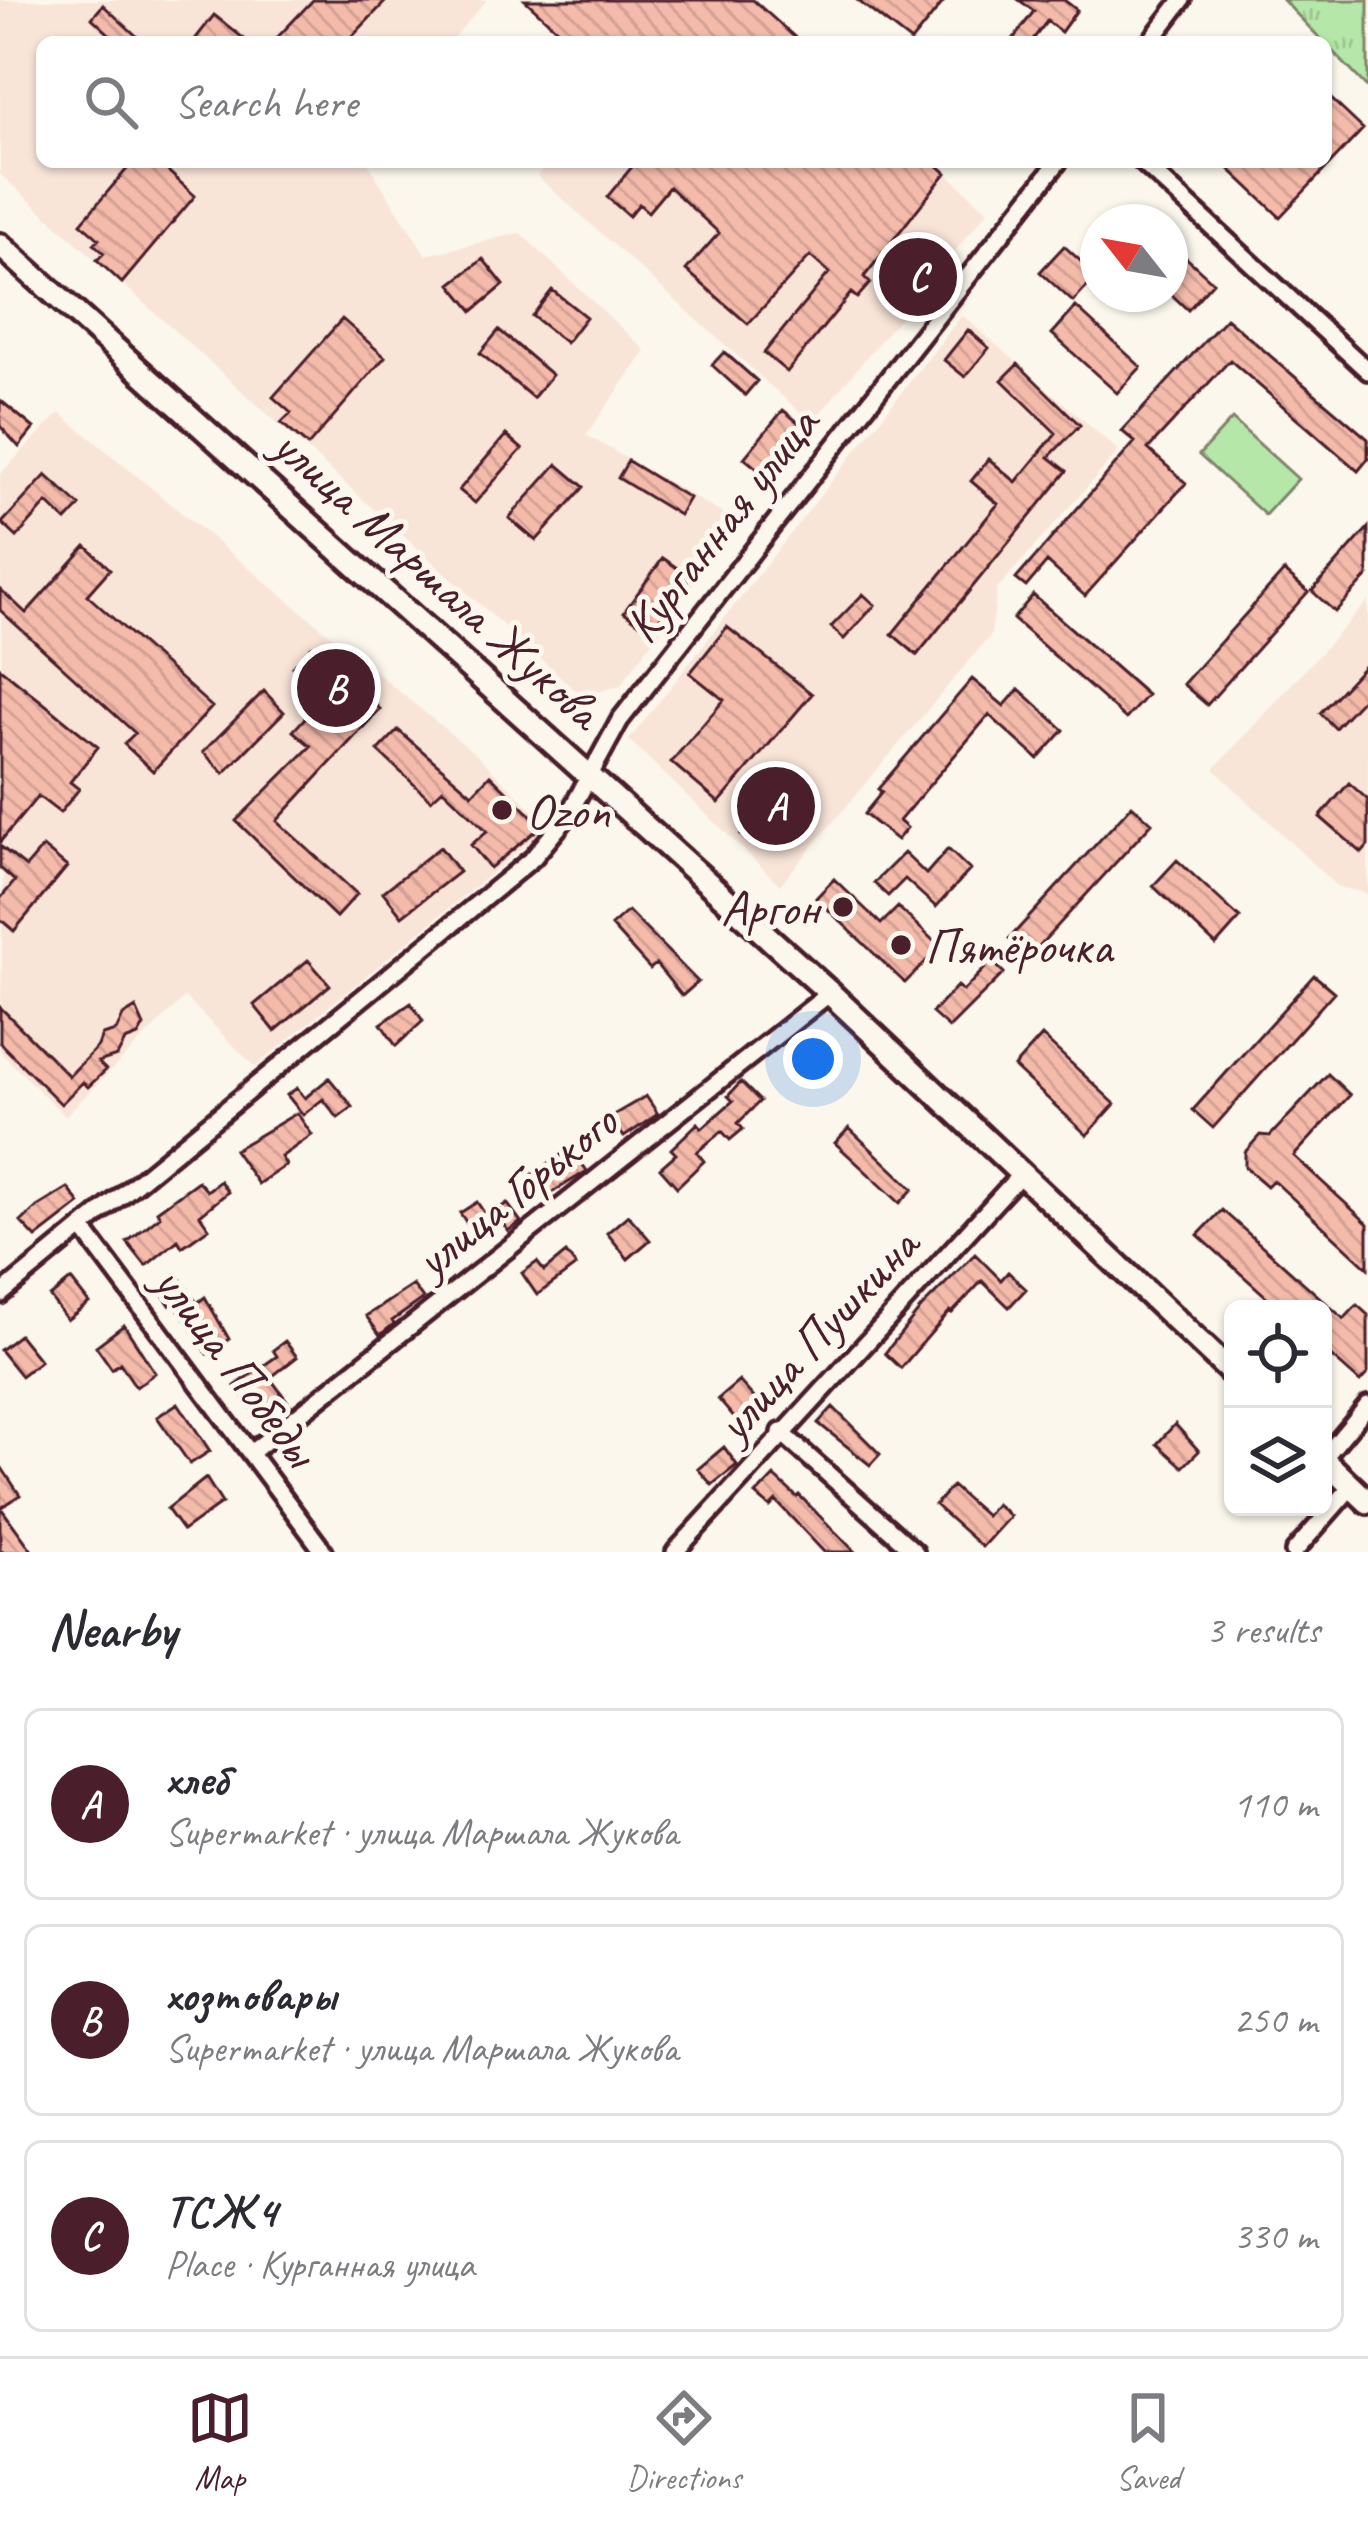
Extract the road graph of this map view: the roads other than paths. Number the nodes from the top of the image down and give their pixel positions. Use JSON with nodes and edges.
{"nodes":[{"id":1,"x":1182,"y":0,"type":"edge"},
{"id":2,"x":1155,"y":36,"type":"edge"},
{"id":3,"x":1053,"y":168,"type":"edge"},
{"id":4,"x":1148,"y":168,"type":"edge"},
{"id":5,"x":0,"y":244,"type":"edge"},
{"id":6,"x":1368,"y":371,"type":"edge"},
{"id":7,"x":589,"y":773,"type":"junction"},
{"id":8,"x":830,"y":992,"type":"junction"},
{"id":9,"x":1021,"y":1174,"type":"junction"},
{"id":10,"x":83,"y":1228,"type":"junction"},
{"id":11,"x":0,"y":1295,"type":"edge"},
{"id":12,"x":1224,"y":1366,"type":"edge"},
{"id":13,"x":1368,"y":1405,"type":"edge"},
{"id":14,"x":781,"y":1432,"type":"junction"},
{"id":15,"x":1332,"y":1448,"type":"edge"},
{"id":16,"x":252,"y":1452,"type":"junction"},
{"id":17,"x":1332,"y":1468,"type":"edge"},
{"id":18,"x":1360,"y":1495,"type":"edge"},
{"id":19,"x":324,"y":1552,"type":"edge"},
{"id":20,"x":675,"y":1552,"type":"edge"},
{"id":21,"x":915,"y":1552,"type":"edge"},
{"id":22,"x":1294,"y":1552,"type":"edge"}],
"edges":[{"from":1,"to":2,"type":"street"},
{"from":3,"to":7,"type":"street","name":"Курганная улица"},
{"from":4,"to":6,"type":"street"},
{"from":5,"to":7,"type":"main road","name":"улица Маршала Жукова"},
{"from":7,"to":8,"type":"main road","name":"улица Маршала Жукова"},
{"from":7,"to":10,"type":"street","name":"Курганная улица"},
{"from":8,"to":9,"type":"main road","name":"улица Маршала Жукова"},
{"from":8,"to":16,"type":"street","name":"улица Горького"},
{"from":9,"to":12,"type":"main road","name":"улица Маршала Жукова"},
{"from":9,"to":14,"type":"street","name":"улица Пушкина"},
{"from":10,"to":11,"type":"street","name":"Курганная улица"},
{"from":10,"to":16,"type":"street","name":"улица Победы"},
{"from":13,"to":15,"type":"street"},
{"from":14,"to":20,"type":"street","name":"улица Пушкина"},
{"from":14,"to":21,"type":"street"},
{"from":16,"to":19,"type":"street","name":"улица Победы"},
{"from":17,"to":18,"type":"main road"},
{"from":18,"to":22,"type":"street"}]}
